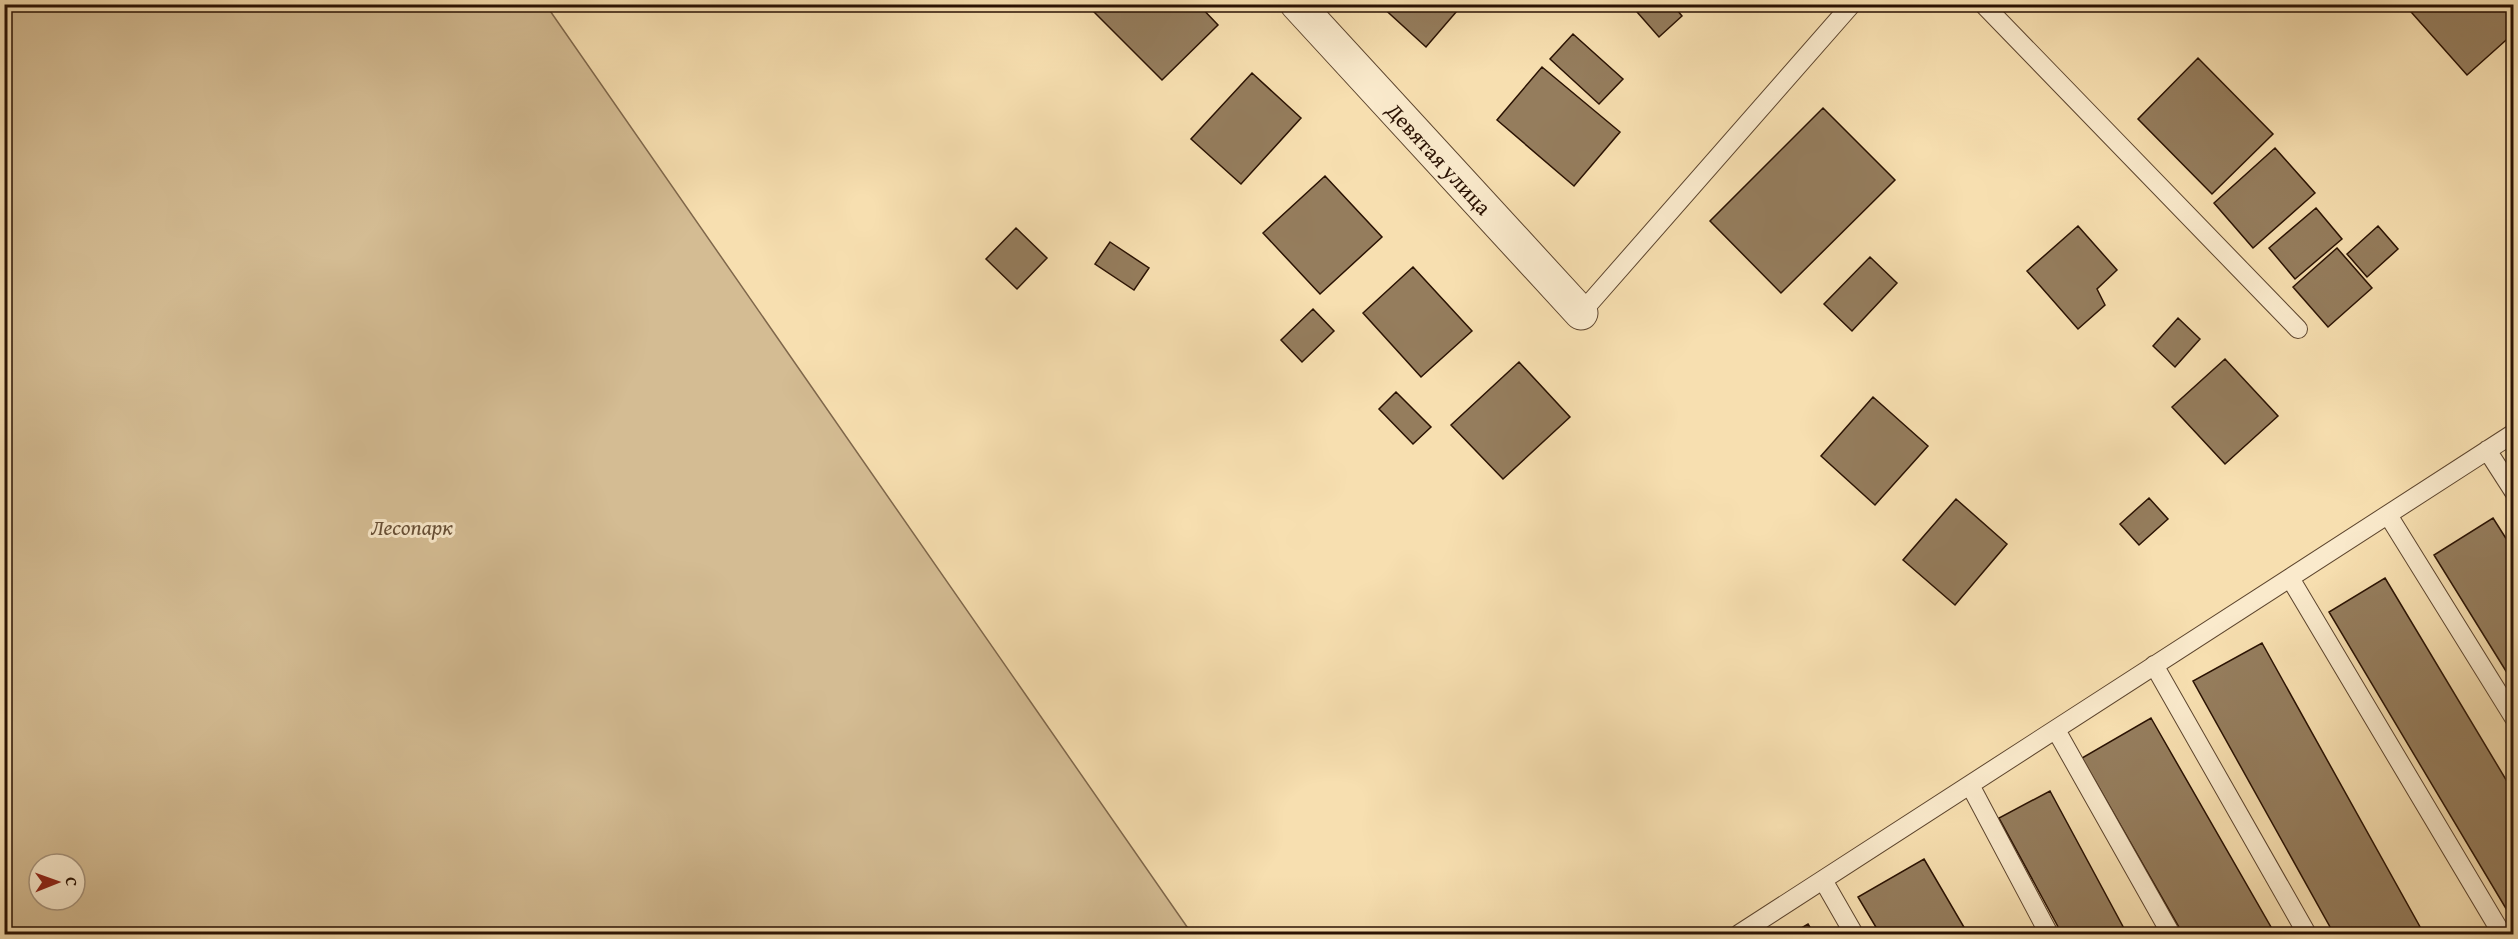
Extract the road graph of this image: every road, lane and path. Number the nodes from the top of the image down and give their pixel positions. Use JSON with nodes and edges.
{"nodes":[{"id":1,"x":1298,"y":4,"type":"edge"},
{"id":2,"x":1852,"y":4,"type":"edge"},
{"id":3,"x":1983,"y":4,"type":"edge"},
{"id":4,"x":1581,"y":313,"type":"joint"},
{"id":5,"x":2298,"y":329,"type":"dead end"},
{"id":6,"x":2514,"y":433,"type":"edge"},
{"id":7,"x":2487,"y":450,"type":"junction"},
{"id":8,"x":2514,"y":492,"type":"edge"},
{"id":9,"x":2388,"y":515,"type":"junction"},
{"id":10,"x":2290,"y":578,"type":"junction"},
{"id":11,"x":2154,"y":666,"type":"junction"},
{"id":12,"x":2514,"y":718,"type":"edge"},
{"id":13,"x":2056,"y":730,"type":"junction"},
{"id":14,"x":1970,"y":785,"type":"junction"},
{"id":15,"x":1823,"y":880,"type":"junction"},
{"id":16,"x":1739,"y":934,"type":"edge"},
{"id":17,"x":1854,"y":934,"type":"edge"},
{"id":18,"x":2049,"y":934,"type":"edge"},
{"id":19,"x":2171,"y":934,"type":"edge"},
{"id":20,"x":2307,"y":934,"type":"edge"},
{"id":21,"x":2502,"y":934,"type":"edge"}],
"edges":[{"from":1,"to":4,"type":"street","name":"Девятая улица"},
{"from":2,"to":4,"type":"lane"},
{"from":3,"to":5,"type":"lane"},
{"from":6,"to":7,"type":"lane"},
{"from":7,"to":8,"type":"lane"},
{"from":7,"to":9,"type":"lane"},
{"from":9,"to":10,"type":"lane"},
{"from":9,"to":12,"type":"lane"},
{"from":10,"to":11,"type":"lane"},
{"from":10,"to":21,"type":"lane"},
{"from":11,"to":13,"type":"lane"},
{"from":11,"to":20,"type":"lane"},
{"from":13,"to":14,"type":"lane"},
{"from":13,"to":19,"type":"lane"},
{"from":14,"to":15,"type":"lane"},
{"from":14,"to":18,"type":"lane"},
{"from":15,"to":16,"type":"lane"},
{"from":15,"to":17,"type":"lane"}]}
